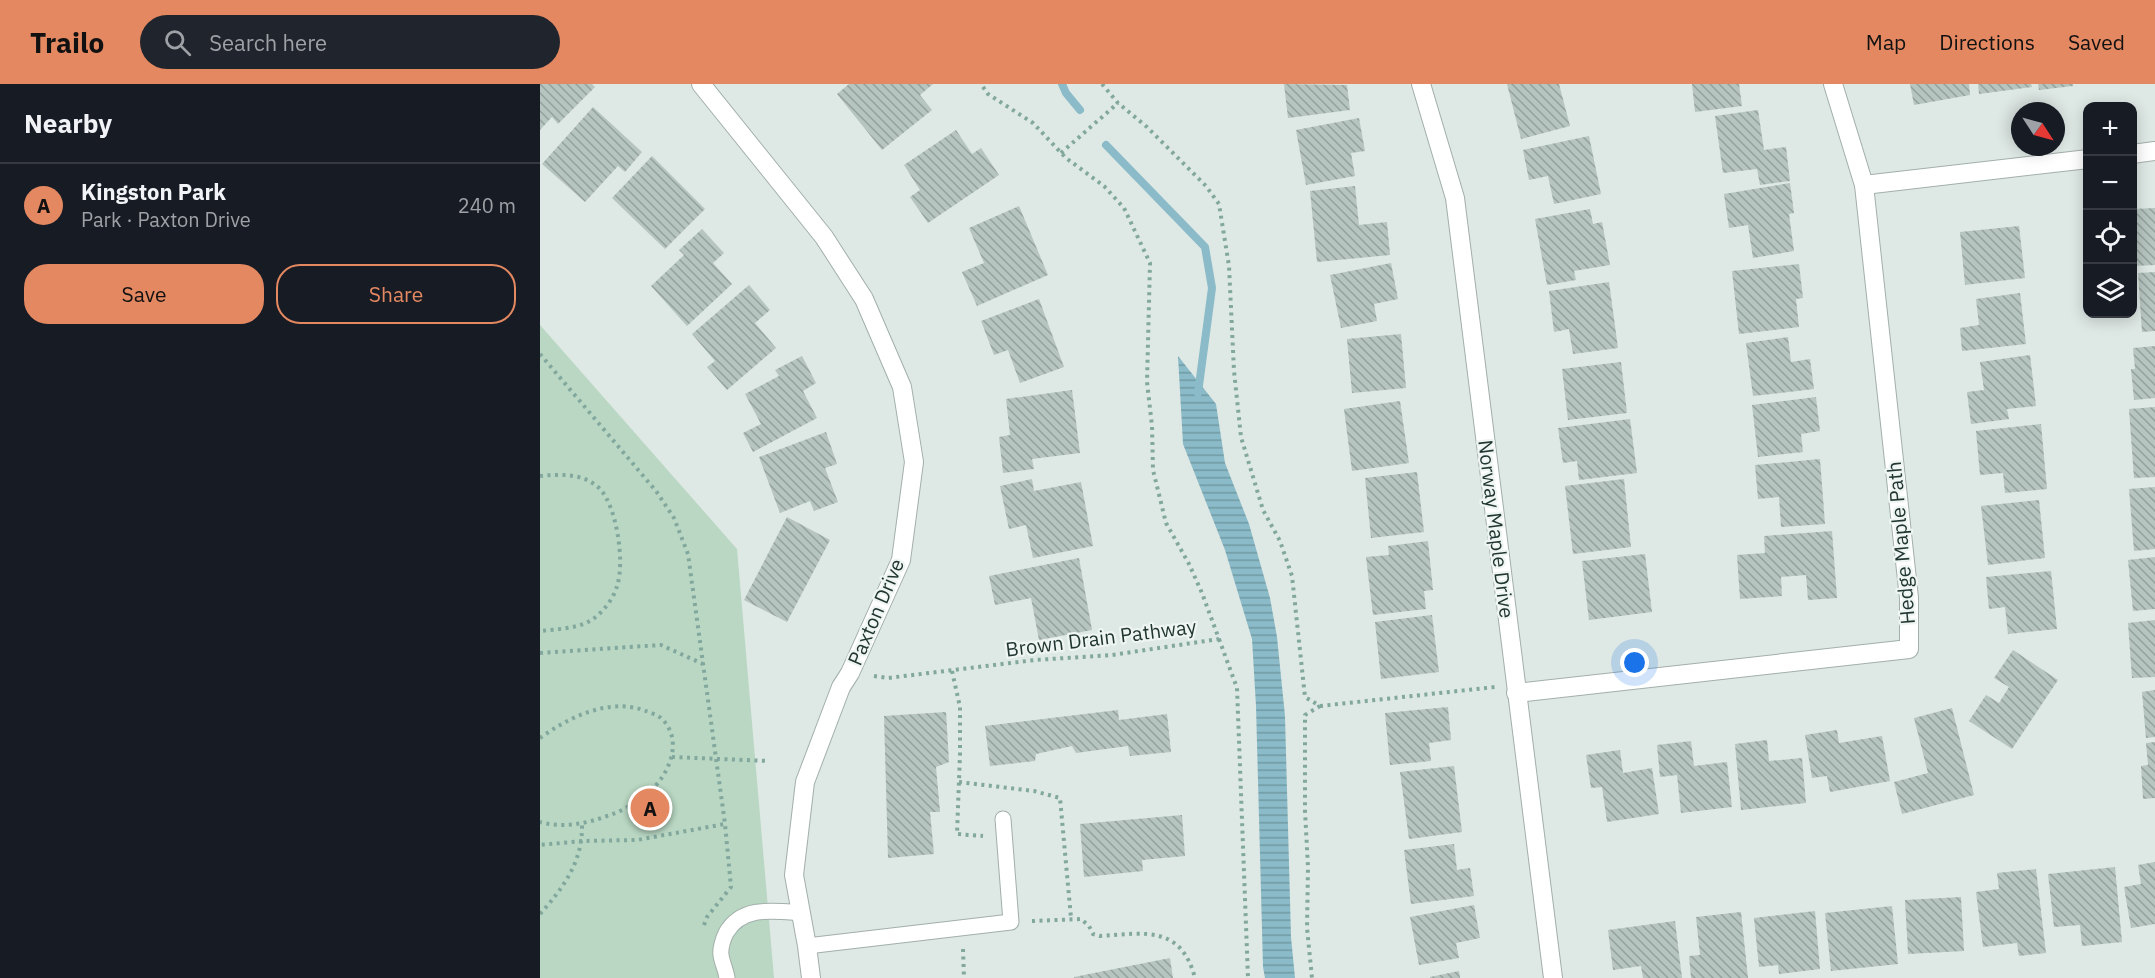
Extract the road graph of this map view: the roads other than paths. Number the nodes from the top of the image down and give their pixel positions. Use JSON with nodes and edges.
{"nodes":[{"id":1,"x":701,"y":84,"type":"edge"},
{"id":2,"x":1420,"y":84,"type":"edge"},
{"id":3,"x":1833,"y":84,"type":"edge"},
{"id":4,"x":2155,"y":151,"type":"edge"},
{"id":5,"x":2137,"y":153,"type":"edge"},
{"id":6,"x":2083,"y":160,"type":"edge"},
{"id":7,"x":1864,"y":185,"type":"junction"},
{"id":8,"x":1516,"y":689,"type":"junction"},
{"id":9,"x":1003,"y":819,"type":"dead end"},
{"id":10,"x":802,"y":913,"type":"junction"},
{"id":11,"x":807,"y":946,"type":"junction"},
{"id":12,"x":727,"y":978,"type":"edge"},
{"id":13,"x":811,"y":978,"type":"edge"},
{"id":14,"x":1553,"y":978,"type":"edge"}],
"edges":[{"from":1,"to":10,"type":"street","name":"Paxton Drive"},
{"from":2,"to":8,"type":"street","name":"Norway Maple Drive"},
{"from":3,"to":7,"type":"street","name":"Hedge Maple Path"},
{"from":4,"to":5,"type":"street"},
{"from":6,"to":7,"type":"street"},
{"from":7,"to":8,"type":"street","name":"Hedge Maple Path"},
{"from":8,"to":14,"type":"street","name":"Norway Maple Drive"},
{"from":9,"to":11,"type":"lane"},
{"from":10,"to":11,"type":"street","name":"Paxton Drive"},
{"from":10,"to":12,"type":"lane"},
{"from":11,"to":13,"type":"street","name":"Paxton Drive"}]}
